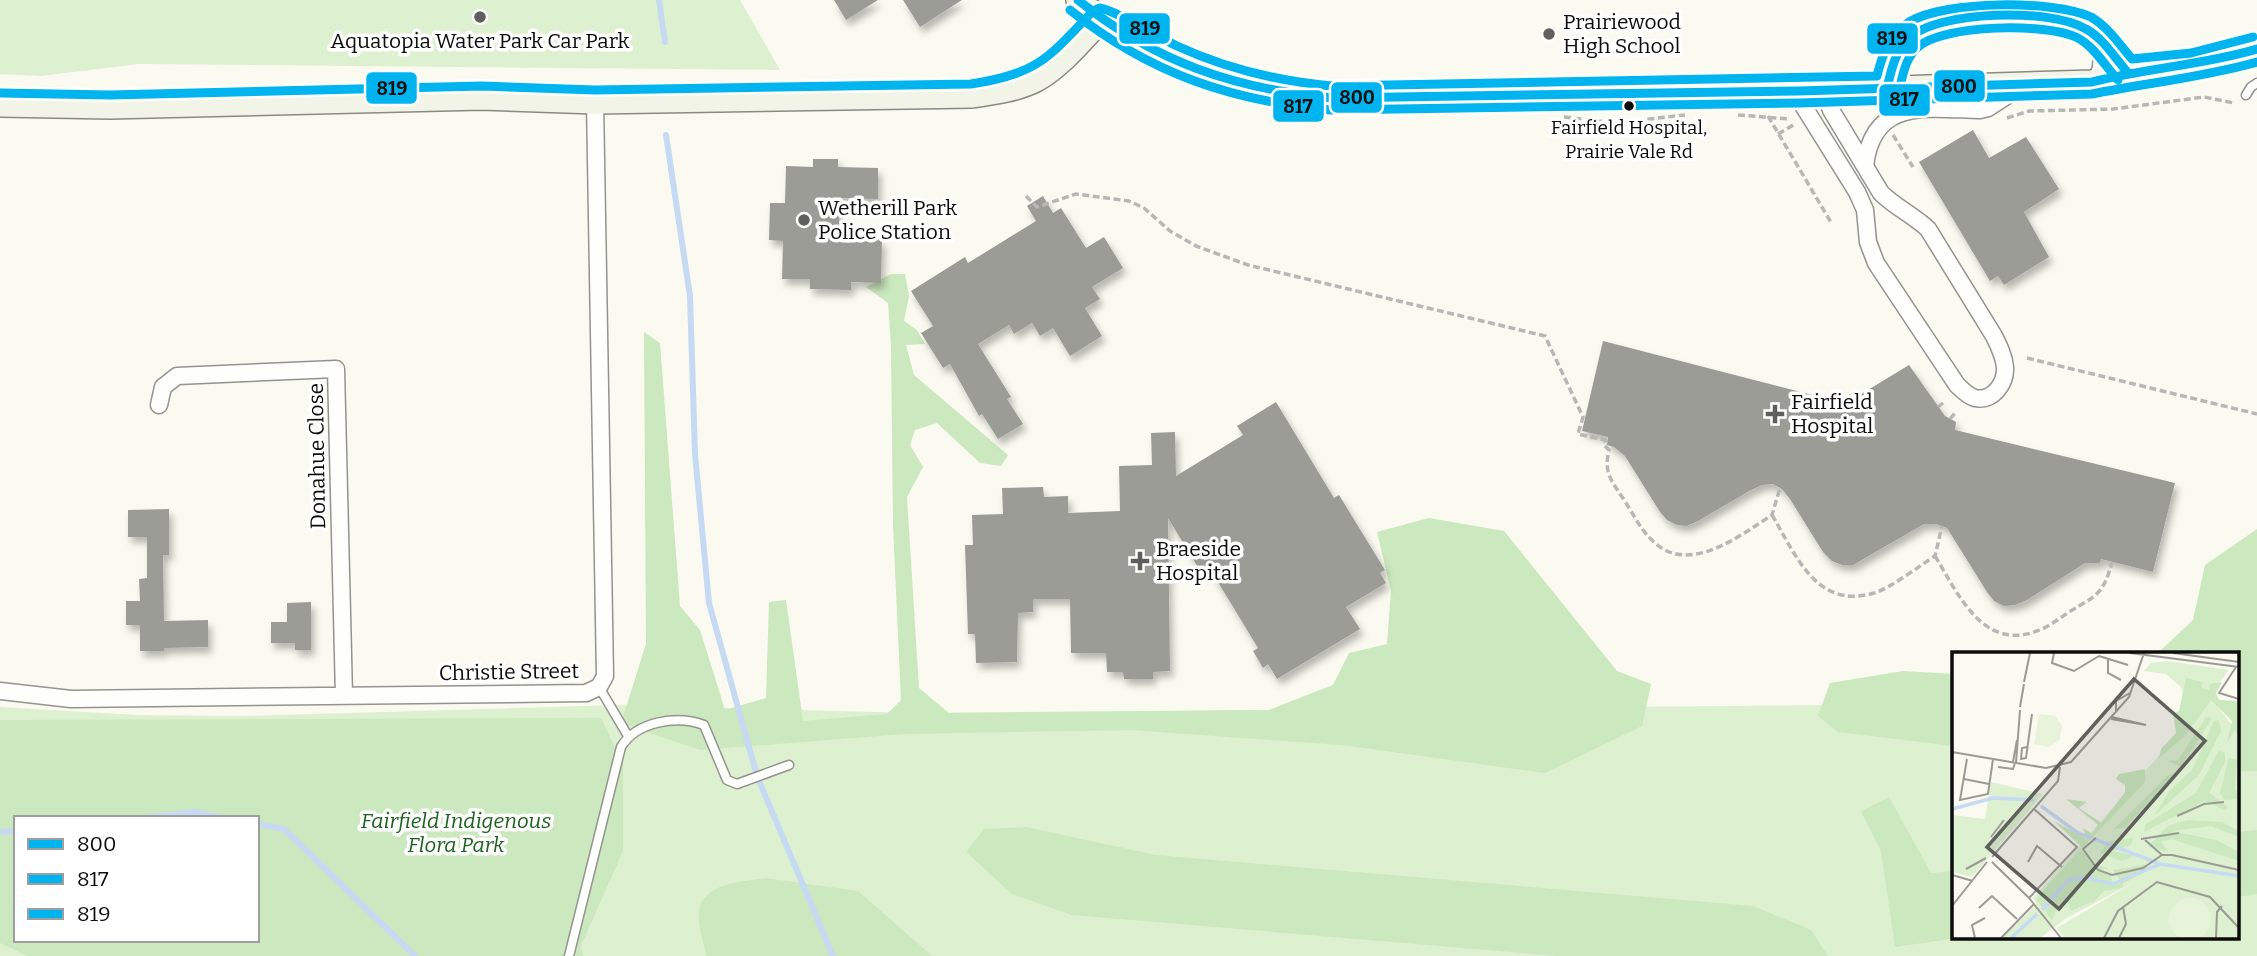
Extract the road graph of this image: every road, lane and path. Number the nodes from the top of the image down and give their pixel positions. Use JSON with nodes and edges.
{"nodes":[{"id":1,"x":1078,"y":0,"type":"edge"},
{"id":2,"x":1101,"y":20,"type":"junction"},
{"id":3,"x":2099,"y":41,"type":"junction"},
{"id":4,"x":2257,"y":49,"type":"edge"},
{"id":5,"x":2127,"y":72,"type":"junction"},
{"id":6,"x":2092,"y":82,"type":"junction"},
{"id":7,"x":2027,"y":83,"type":"junction"},
{"id":8,"x":2257,"y":83,"type":"edge"},
{"id":9,"x":1887,"y":88,"type":"junction"},
{"id":10,"x":1824,"y":90,"type":"junction"},
{"id":11,"x":1799,"y":91,"type":"junction"},
{"id":12,"x":2246,"y":95,"type":"dead end"},
{"id":13,"x":595,"y":102,"type":"junction"},
{"id":14,"x":2236,"y":103,"type":"dead end"},
{"id":15,"x":0,"y":105,"type":"edge"},
{"id":16,"x":1695,"y":114,"type":"dead end"},
{"id":17,"x":1729,"y":114,"type":"dead end"},
{"id":18,"x":1561,"y":116,"type":"dead end"},
{"id":19,"x":1768,"y":116,"type":"junction"},
{"id":20,"x":2000,"y":119,"type":"dead end"},
{"id":21,"x":1899,"y":127,"type":"dead end"},
{"id":22,"x":1778,"y":134,"type":"junction"},
{"id":23,"x":1865,"y":166,"type":"junction"},
{"id":24,"x":1913,"y":167,"type":"dead end"},
{"id":25,"x":1026,"y":196,"type":"dead end"},
{"id":26,"x":1832,"y":224,"type":"dead end"},
{"id":27,"x":2027,"y":358,"type":"dead end"},
{"id":28,"x":1943,"y":403,"type":"dead end"},
{"id":29,"x":159,"y":405,"type":"dead end"},
{"id":30,"x":1938,"y":407,"type":"dead end"},
{"id":31,"x":1955,"y":413,"type":"dead end"},
{"id":32,"x":2257,"y":414,"type":"edge"},
{"id":33,"x":1950,"y":419,"type":"dead end"},
{"id":34,"x":1780,"y":488,"type":"dead end"},
{"id":35,"x":1772,"y":515,"type":"junction"},
{"id":36,"x":1942,"y":526,"type":"dead end"},
{"id":37,"x":1935,"y":556,"type":"junction"},
{"id":38,"x":2112,"y":562,"type":"dead end"},
{"id":39,"x":598,"y":687,"type":"junction"},
{"id":40,"x":0,"y":691,"type":"edge"},
{"id":41,"x":344,"y":696,"type":"junction"},
{"id":42,"x":628,"y":736,"type":"junction"},
{"id":43,"x":789,"y":765,"type":"dead end"},
{"id":44,"x":569,"y":956,"type":"edge"}],
"edges":[{"from":1,"to":2,"type":"main road"},
{"from":2,"to":11,"type":"main road"},
{"from":2,"to":13,"type":"main road"},
{"from":3,"to":5,"type":"lane"},
{"from":3,"to":6,"type":"lane"},
{"from":3,"to":9,"type":"lane"},
{"from":4,"to":5,"type":"main road"},
{"from":5,"to":6,"type":"main road"},
{"from":6,"to":7,"type":"main road"},
{"from":7,"to":9,"type":"main road"},
{"from":7,"to":23,"type":"street"},
{"from":8,"to":12,"type":"lane"},
{"from":9,"to":10,"type":"main road"},
{"from":10,"to":11,"type":"main road"},
{"from":10,"to":23,"type":"street"},
{"from":11,"to":23,"type":"street"},
{"from":13,"to":15,"type":"main road"},
{"from":13,"to":39,"type":"street","name":"Christie Street"},
{"from":14,"to":20,"type":"path"},
{"from":16,"to":18,"type":"path"},
{"from":17,"to":19,"type":"path"},
{"from":19,"to":22,"type":"path"},
{"from":19,"to":22,"type":"path"},
{"from":21,"to":24,"type":"path"},
{"from":22,"to":26,"type":"path"},
{"from":25,"to":35,"type":"path"},
{"from":27,"to":32,"type":"path"},
{"from":28,"to":30,"type":"path"},
{"from":29,"to":41,"type":"street","name":"Donahue Close"},
{"from":31,"to":33,"type":"path"},
{"from":34,"to":35,"type":"path"},
{"from":35,"to":37,"type":"path"},
{"from":36,"to":37,"type":"path"},
{"from":37,"to":38,"type":"path"},
{"from":39,"to":41,"type":"street","name":"Christie Street"},
{"from":39,"to":42,"type":"lane"},
{"from":40,"to":41,"type":"street","name":"Christie Street"},
{"from":42,"to":43,"type":"lane"},
{"from":42,"to":44,"type":"lane"}]}
